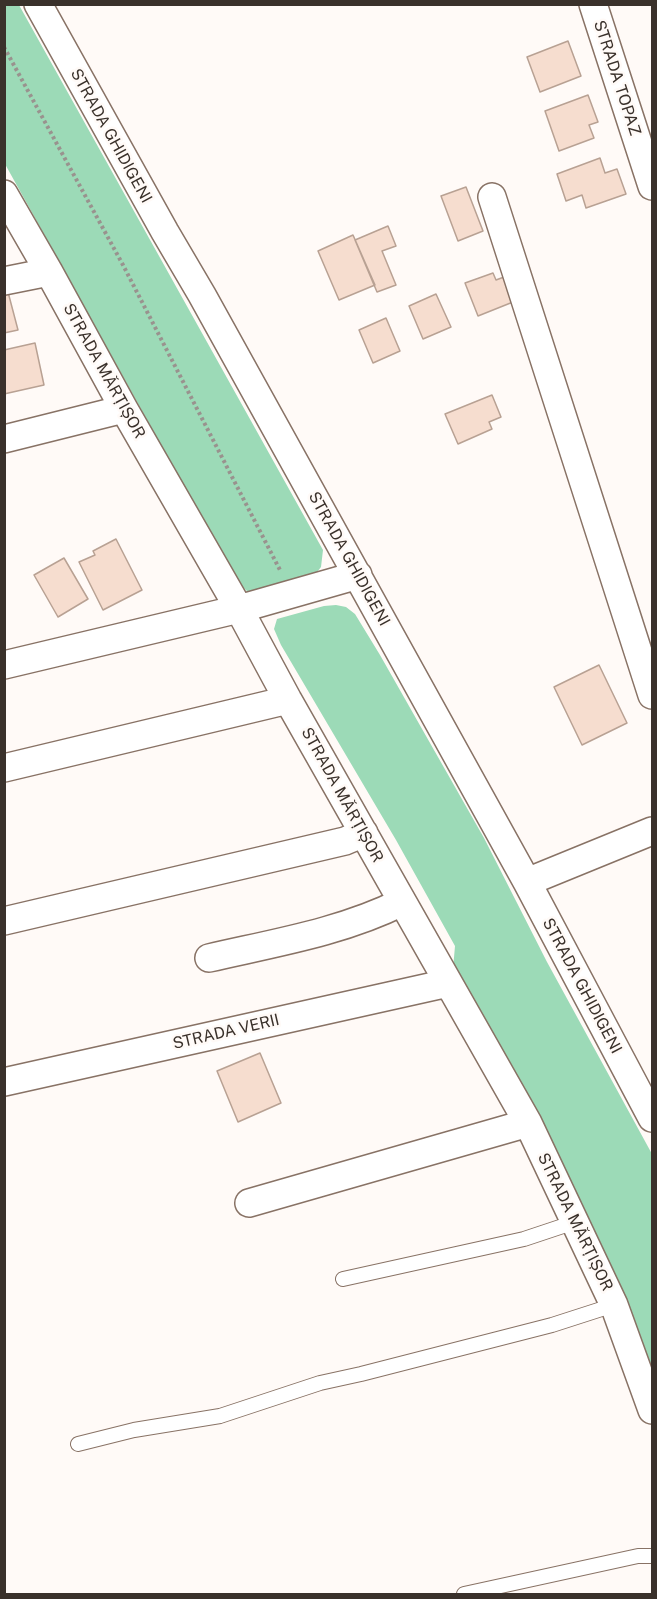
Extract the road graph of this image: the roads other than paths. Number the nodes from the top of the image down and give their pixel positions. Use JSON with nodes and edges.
{"nodes":[{"id":1,"x":38,"y":4,"type":"edge"},
{"id":2,"x":593,"y":4,"type":"edge"},
{"id":3,"x":652,"y":186,"type":"edge"},
{"id":4,"x":4,"y":194,"type":"edge"},
{"id":5,"x":492,"y":197,"type":"dead end"},
{"id":6,"x":49,"y":272,"type":"junction"},
{"id":7,"x":4,"y":281,"type":"edge"},
{"id":8,"x":124,"y":409,"type":"junction"},
{"id":9,"x":4,"y":439,"type":"edge"},
{"id":10,"x":358,"y":575,"type":"junction"},
{"id":11,"x":239,"y":609,"type":"junction"},
{"id":12,"x":4,"y":665,"type":"edge"},
{"id":13,"x":652,"y":694,"type":"edge"},
{"id":14,"x":288,"y":700,"type":"junction"},
{"id":15,"x":4,"y":768,"type":"edge"},
{"id":16,"x":652,"y":831,"type":"edge"},
{"id":17,"x":364,"y":833,"type":"junction"},
{"id":18,"x":527,"y":882,"type":"junction"},
{"id":19,"x":402,"y":902,"type":"junction"},
{"id":20,"x":4,"y":921,"type":"edge"},
{"id":21,"x":209,"y":958,"type":"dead end"},
{"id":22,"x":448,"y":983,"type":"junction"},
{"id":23,"x":4,"y":1082,"type":"edge"},
{"id":24,"x":652,"y":1118,"type":"edge"},
{"id":25,"x":528,"y":1124,"type":"junction"},
{"id":26,"x":249,"y":1203,"type":"dead end"},
{"id":27,"x":575,"y":1222,"type":"junction"},
{"id":28,"x":343,"y":1280,"type":"dead end"},
{"id":29,"x":614,"y":1305,"type":"junction"},
{"id":30,"x":652,"y":1410,"type":"edge"},
{"id":31,"x":78,"y":1444,"type":"dead end"},
{"id":32,"x":652,"y":1556,"type":"edge"},
{"id":33,"x":464,"y":1594,"type":"edge"}],
"edges":[{"from":1,"to":10,"type":"street","name":"STRADA GHIDIGENI"},
{"from":2,"to":3,"type":"street","name":"STRADA TOPAZ"},
{"from":4,"to":6,"type":"street","name":"STRADA MĂRȚIȘOR"},
{"from":5,"to":13,"type":"street"},
{"from":6,"to":7,"type":"street"},
{"from":6,"to":8,"type":"street","name":"STRADA MĂRȚIȘOR"},
{"from":8,"to":9,"type":"street"},
{"from":8,"to":11,"type":"street","name":"STRADA MĂRȚIȘOR"},
{"from":10,"to":11,"type":"street"},
{"from":10,"to":18,"type":"street","name":"STRADA GHIDIGENI"},
{"from":11,"to":12,"type":"street"},
{"from":11,"to":14,"type":"street","name":"STRADA MĂRȚIȘOR"},
{"from":14,"to":15,"type":"street"},
{"from":14,"to":17,"type":"street","name":"STRADA MĂRȚIȘOR"},
{"from":16,"to":18,"type":"street"},
{"from":17,"to":19,"type":"street","name":"STRADA MĂRȚIȘOR"},
{"from":17,"to":20,"type":"street"},
{"from":18,"to":24,"type":"street","name":"STRADA GHIDIGENI"},
{"from":19,"to":21,"type":"street"},
{"from":19,"to":22,"type":"street","name":"STRADA MĂRȚIȘOR"},
{"from":22,"to":23,"type":"street","name":"STRADA VERII"},
{"from":22,"to":25,"type":"street","name":"STRADA MĂRȚIȘOR"},
{"from":25,"to":26,"type":"street"},
{"from":25,"to":27,"type":"street","name":"STRADA MĂRȚIȘOR"},
{"from":27,"to":28,"type":"lane"},
{"from":27,"to":29,"type":"street","name":"STRADA MĂRȚIȘOR"},
{"from":29,"to":30,"type":"street","name":"STRADA MĂRȚIȘOR"},
{"from":29,"to":31,"type":"lane"},
{"from":32,"to":33,"type":"lane"}]}
